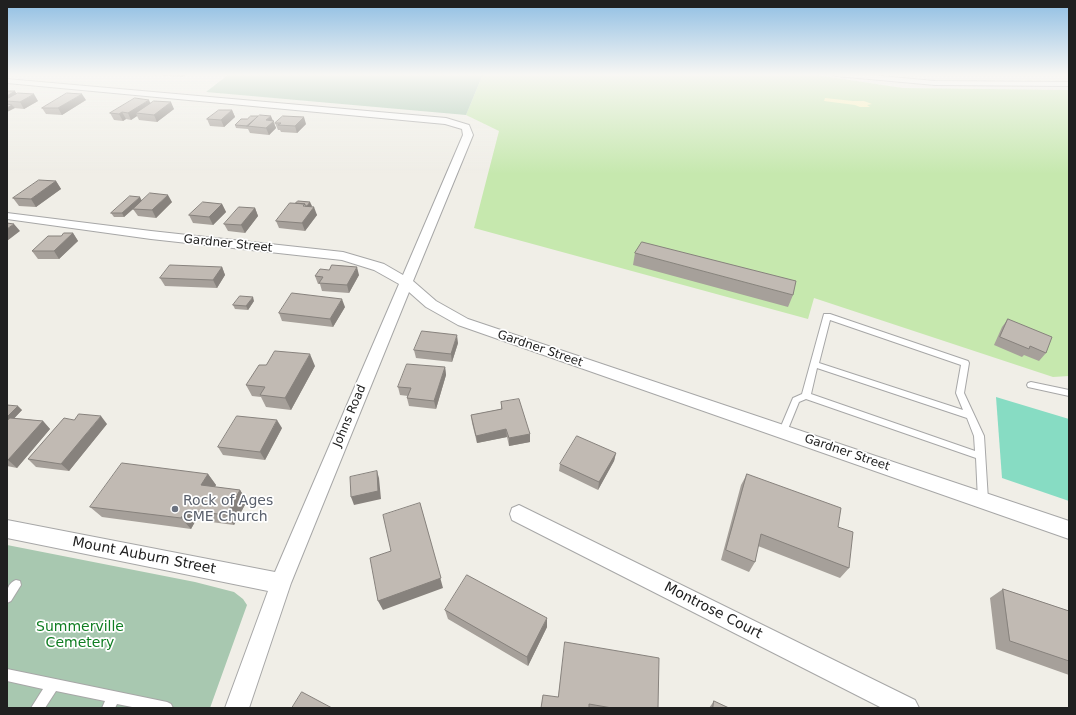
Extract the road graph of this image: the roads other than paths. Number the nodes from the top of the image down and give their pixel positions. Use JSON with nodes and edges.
{"nodes":[{"id":1,"x":296,"y":107,"type":"edge"},
{"id":2,"x":7,"y":216,"type":"edge"},
{"id":3,"x":406,"y":282,"type":"junction"},
{"id":4,"x":814,"y":364,"type":"junction"},
{"id":5,"x":1031,"y":385,"type":"dead end"},
{"id":6,"x":1069,"y":392,"type":"edge"},
{"id":7,"x":806,"y":396,"type":"junction"},
{"id":8,"x":970,"y":416,"type":"junction"},
{"id":9,"x":783,"y":431,"type":"junction"},
{"id":10,"x":980,"y":456,"type":"junction"},
{"id":11,"x":983,"y":500,"type":"junction"},
{"id":12,"x":519,"y":514,"type":"dead end"},
{"id":13,"x":7,"y":529,"type":"edge"},
{"id":14,"x":1069,"y":530,"type":"edge"},
{"id":15,"x":281,"y":583,"type":"junction"},
{"id":16,"x":16,"y":585,"type":"dead end"},
{"id":17,"x":7,"y":597,"type":"edge"},
{"id":18,"x":7,"y":675,"type":"edge"},
{"id":19,"x":53,"y":685,"type":"junction"},
{"id":20,"x":111,"y":703,"type":"edge"},
{"id":21,"x":37,"y":708,"type":"edge"},
{"id":22,"x":167,"y":708,"type":"edge"},
{"id":23,"x":237,"y":708,"type":"edge"},
{"id":24,"x":907,"y":708,"type":"edge"}],
"edges":[{"from":1,"to":3,"type":"street","name":"Johns Road"},
{"from":2,"to":3,"type":"street","name":"Gardner Street"},
{"from":3,"to":9,"type":"street","name":"Gardner Street"},
{"from":3,"to":15,"type":"street","name":"Johns Road"},
{"from":4,"to":7,"type":"lane"},
{"from":4,"to":8,"type":"lane"},
{"from":4,"to":8,"type":"lane"},
{"from":5,"to":6,"type":"lane"},
{"from":7,"to":9,"type":"lane"},
{"from":7,"to":10,"type":"lane"},
{"from":8,"to":10,"type":"lane"},
{"from":9,"to":11,"type":"street","name":"Gardner Street"},
{"from":10,"to":11,"type":"lane"},
{"from":11,"to":14,"type":"street","name":"Gardner Street"},
{"from":12,"to":24,"type":"street","name":"Montrose Court"},
{"from":13,"to":15,"type":"street","name":"Mount Auburn Street"},
{"from":15,"to":23,"type":"street","name":"Johns Road"},
{"from":16,"to":17,"type":"lane"},
{"from":18,"to":19,"type":"lane"},
{"from":19,"to":20,"type":"lane"},
{"from":19,"to":21,"type":"lane"},
{"from":20,"to":22,"type":"lane"}]}
